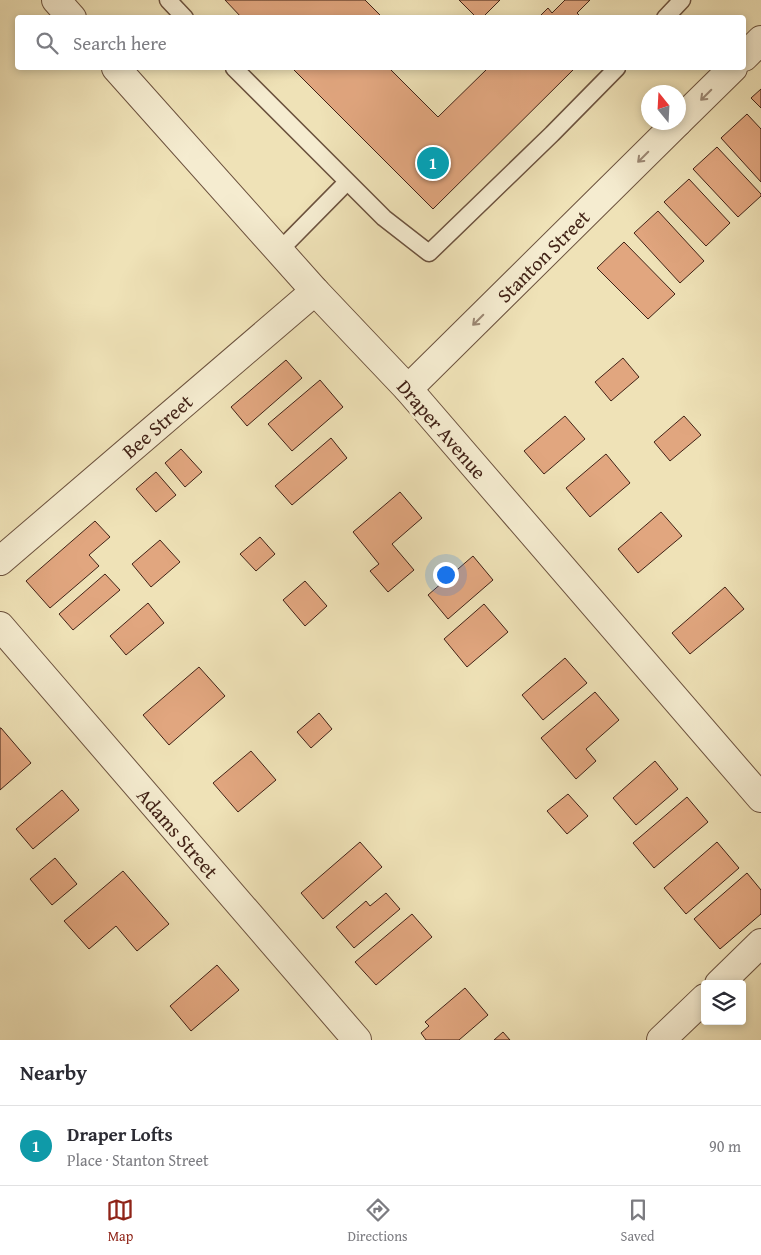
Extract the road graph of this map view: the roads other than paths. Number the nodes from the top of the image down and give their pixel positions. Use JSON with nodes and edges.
{"nodes":[{"id":1,"x":168,"y":0,"type":"edge"},
{"id":2,"x":682,"y":0,"type":"edge"},
{"id":3,"x":182,"y":15,"type":"edge"},
{"id":4,"x":668,"y":15,"type":"edge"},
{"id":5,"x":761,"y":40,"type":"edge"},
{"id":6,"x":746,"y":55,"type":"edge"},
{"id":7,"x":118,"y":70,"type":"edge"},
{"id":8,"x":236,"y":70,"type":"edge"},
{"id":9,"x":615,"y":70,"type":"edge"},
{"id":10,"x":731,"y":70,"type":"edge"},
{"id":11,"x":686,"y":114,"type":"edge"},
{"id":12,"x":670,"y":130,"type":"edge"},
{"id":13,"x":348,"y":182,"type":"junction"},
{"id":14,"x":279,"y":250,"type":"junction"},
{"id":15,"x":315,"y":290,"type":"junction"},
{"id":16,"x":408,"y":389,"type":"junction"},
{"id":17,"x":0,"y":561,"type":"edge"},
{"id":18,"x":0,"y":626,"type":"edge"},
{"id":19,"x":761,"y":798,"type":"edge"},
{"id":20,"x":761,"y":943,"type":"edge"},
{"id":21,"x":723,"y":980,"type":"edge"},
{"id":22,"x":701,"y":1002,"type":"edge"},
{"id":23,"x":357,"y":1040,"type":"edge"},
{"id":24,"x":661,"y":1040,"type":"edge"}],
"edges":[{"from":1,"to":3,"type":"lane"},
{"from":2,"to":4,"type":"lane"},
{"from":5,"to":6,"type":"street"},
{"from":7,"to":14,"type":"street","name":"Draper Avenue"},
{"from":8,"to":13,"type":"lane"},
{"from":9,"to":13,"type":"lane"},
{"from":10,"to":11,"type":"street","name":"Stanton Street","one_way":true},
{"from":12,"to":16,"type":"street","name":"Stanton Street","one_way":true},
{"from":13,"to":14,"type":"lane"},
{"from":14,"to":15,"type":"street","name":"Draper Avenue"},
{"from":15,"to":16,"type":"street","name":"Draper Avenue"},
{"from":15,"to":17,"type":"street","name":"Bee Street"},
{"from":16,"to":19,"type":"street","name":"Draper Avenue"},
{"from":18,"to":23,"type":"street","name":"Adams Street"},
{"from":20,"to":21,"type":"street"},
{"from":22,"to":24,"type":"street"}]}
